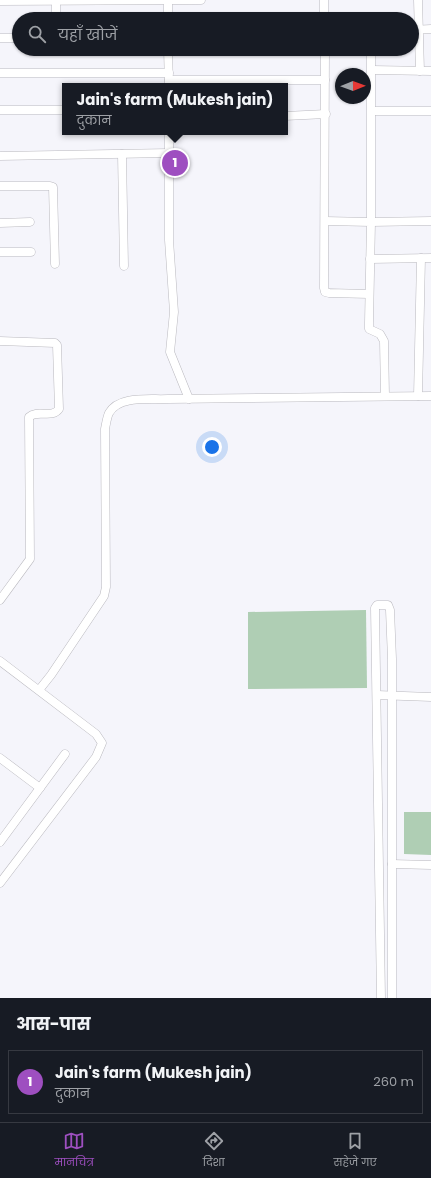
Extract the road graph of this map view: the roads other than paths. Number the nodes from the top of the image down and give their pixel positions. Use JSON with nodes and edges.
{"nodes":[{"id":1,"x":168,"y":0,"type":"edge"},
{"id":2,"x":201,"y":0,"type":"edge"},
{"id":3,"x":324,"y":0,"type":"edge"},
{"id":4,"x":418,"y":0,"type":"edge"},
{"id":5,"x":0,"y":1,"type":"edge"},
{"id":6,"x":56,"y":1,"type":"edge"},
{"id":7,"x":56,"y":12,"type":"edge"},
{"id":8,"x":168,"y":12,"type":"edge"},
{"id":9,"x":324,"y":12,"type":"edge"},
{"id":10,"x":417,"y":12,"type":"edge"},
{"id":11,"x":431,"y":29,"type":"edge"},
{"id":12,"x":419,"y":30,"type":"edge"},
{"id":13,"x":0,"y":38,"type":"edge"},
{"id":14,"x":12,"y":38,"type":"edge"},
{"id":15,"x":168,"y":56,"type":"edge"},
{"id":16,"x":325,"y":56,"type":"edge"},
{"id":17,"x":371,"y":56,"type":"edge"},
{"id":18,"x":418,"y":56,"type":"edge"},
{"id":19,"x":372,"y":70,"type":"junction"},
{"id":20,"x":420,"y":71,"type":"junction"},
{"id":21,"x":431,"y":71,"type":"edge"},
{"id":22,"x":0,"y":73,"type":"edge"},
{"id":23,"x":169,"y":80,"type":"edge"},
{"id":24,"x":325,"y":80,"type":"junction"},
{"id":25,"x":0,"y":110,"type":"edge"},
{"id":26,"x":62,"y":110,"type":"edge"},
{"id":27,"x":372,"y":111,"type":"junction"},
{"id":28,"x":431,"y":111,"type":"edge"},
{"id":29,"x":326,"y":114,"type":"junction"},
{"id":30,"x":288,"y":116,"type":"edge"},
{"id":31,"x":169,"y":135,"type":"edge"},
{"id":32,"x":169,"y":153,"type":"junction"},
{"id":33,"x":122,"y":154,"type":"junction"},
{"id":34,"x":0,"y":156,"type":"edge"},
{"id":35,"x":0,"y":186,"type":"edge"},
{"id":36,"x":325,"y":221,"type":"junction"},
{"id":37,"x":431,"y":221,"type":"edge"},
{"id":38,"x":30,"y":222,"type":"dead end"},
{"id":39,"x":371,"y":222,"type":"junction"},
{"id":40,"x":0,"y":223,"type":"edge"},
{"id":41,"x":0,"y":252,"type":"edge"},
{"id":42,"x":31,"y":252,"type":"dead end"},
{"id":43,"x":421,"y":258,"type":"junction"},
{"id":44,"x":431,"y":258,"type":"edge"},
{"id":45,"x":370,"y":259,"type":"junction"},
{"id":46,"x":55,"y":264,"type":"dead end"},
{"id":47,"x":124,"y":266,"type":"dead end"},
{"id":48,"x":369,"y":294,"type":"junction"},
{"id":49,"x":0,"y":341,"type":"edge"},
{"id":50,"x":385,"y":396,"type":"junction"},
{"id":51,"x":418,"y":396,"type":"junction"},
{"id":52,"x":431,"y":396,"type":"edge"},
{"id":53,"x":189,"y":398,"type":"junction"},
{"id":54,"x":0,"y":600,"type":"edge"},
{"id":55,"x":0,"y":661,"type":"edge"},
{"id":56,"x":39,"y":690,"type":"junction"},
{"id":57,"x":377,"y":695,"type":"junction"},
{"id":58,"x":392,"y":696,"type":"junction"},
{"id":59,"x":431,"y":697,"type":"edge"},
{"id":60,"x":65,"y":754,"type":"dead end"},
{"id":61,"x":0,"y":758,"type":"edge"},
{"id":62,"x":40,"y":788,"type":"junction"},
{"id":63,"x":0,"y":842,"type":"edge"},
{"id":64,"x":392,"y":864,"type":"junction"},
{"id":65,"x":431,"y":865,"type":"edge"},
{"id":66,"x":0,"y":883,"type":"edge"},
{"id":67,"x":381,"y":998,"type":"edge"},
{"id":68,"x":392,"y":998,"type":"edge"}],
"edges":[{"from":1,"to":2,"type":"street"},
{"from":1,"to":6,"type":"street"},
{"from":1,"to":8,"type":"street"},
{"from":3,"to":9,"type":"street"},
{"from":4,"to":10,"type":"street"},
{"from":5,"to":6,"type":"street"},
{"from":6,"to":7,"type":"street"},
{"from":11,"to":12,"type":"street"},
{"from":13,"to":14,"type":"street"},
{"from":15,"to":23,"type":"street"},
{"from":16,"to":24,"type":"street"},
{"from":17,"to":19,"type":"street"},
{"from":18,"to":20,"type":"street"},
{"from":19,"to":20,"type":"street"},
{"from":19,"to":27,"type":"street"},
{"from":20,"to":21,"type":"street"},
{"from":22,"to":23,"type":"street"},
{"from":23,"to":24,"type":"street"},
{"from":24,"to":29,"type":"street"},
{"from":25,"to":26,"type":"street"},
{"from":27,"to":28,"type":"street"},
{"from":27,"to":39,"type":"street"},
{"from":29,"to":30,"type":"street"},
{"from":29,"to":36,"type":"street"},
{"from":31,"to":32,"type":"street"},
{"from":32,"to":33,"type":"street"},
{"from":32,"to":53,"type":"street"},
{"from":33,"to":34,"type":"street"},
{"from":33,"to":47,"type":"street"},
{"from":35,"to":46,"type":"street"},
{"from":36,"to":39,"type":"street"},
{"from":36,"to":48,"type":"street"},
{"from":37,"to":39,"type":"street"},
{"from":38,"to":40,"type":"street"},
{"from":39,"to":45,"type":"street"},
{"from":41,"to":42,"type":"street"},
{"from":43,"to":44,"type":"street"},
{"from":43,"to":45,"type":"street"},
{"from":43,"to":51,"type":"street"},
{"from":45,"to":48,"type":"street"},
{"from":48,"to":50,"type":"street"},
{"from":49,"to":54,"type":"street"},
{"from":50,"to":51,"type":"street"},
{"from":50,"to":53,"type":"street"},
{"from":51,"to":52,"type":"street"},
{"from":53,"to":56,"type":"street"},
{"from":55,"to":56,"type":"street"},
{"from":56,"to":66,"type":"street"},
{"from":57,"to":58,"type":"street"},
{"from":57,"to":58,"type":"street"},
{"from":57,"to":67,"type":"street"},
{"from":58,"to":59,"type":"street"},
{"from":58,"to":64,"type":"street"},
{"from":60,"to":62,"type":"street"},
{"from":61,"to":62,"type":"street"},
{"from":62,"to":63,"type":"street"},
{"from":64,"to":65,"type":"street"},
{"from":64,"to":68,"type":"street"}]}
